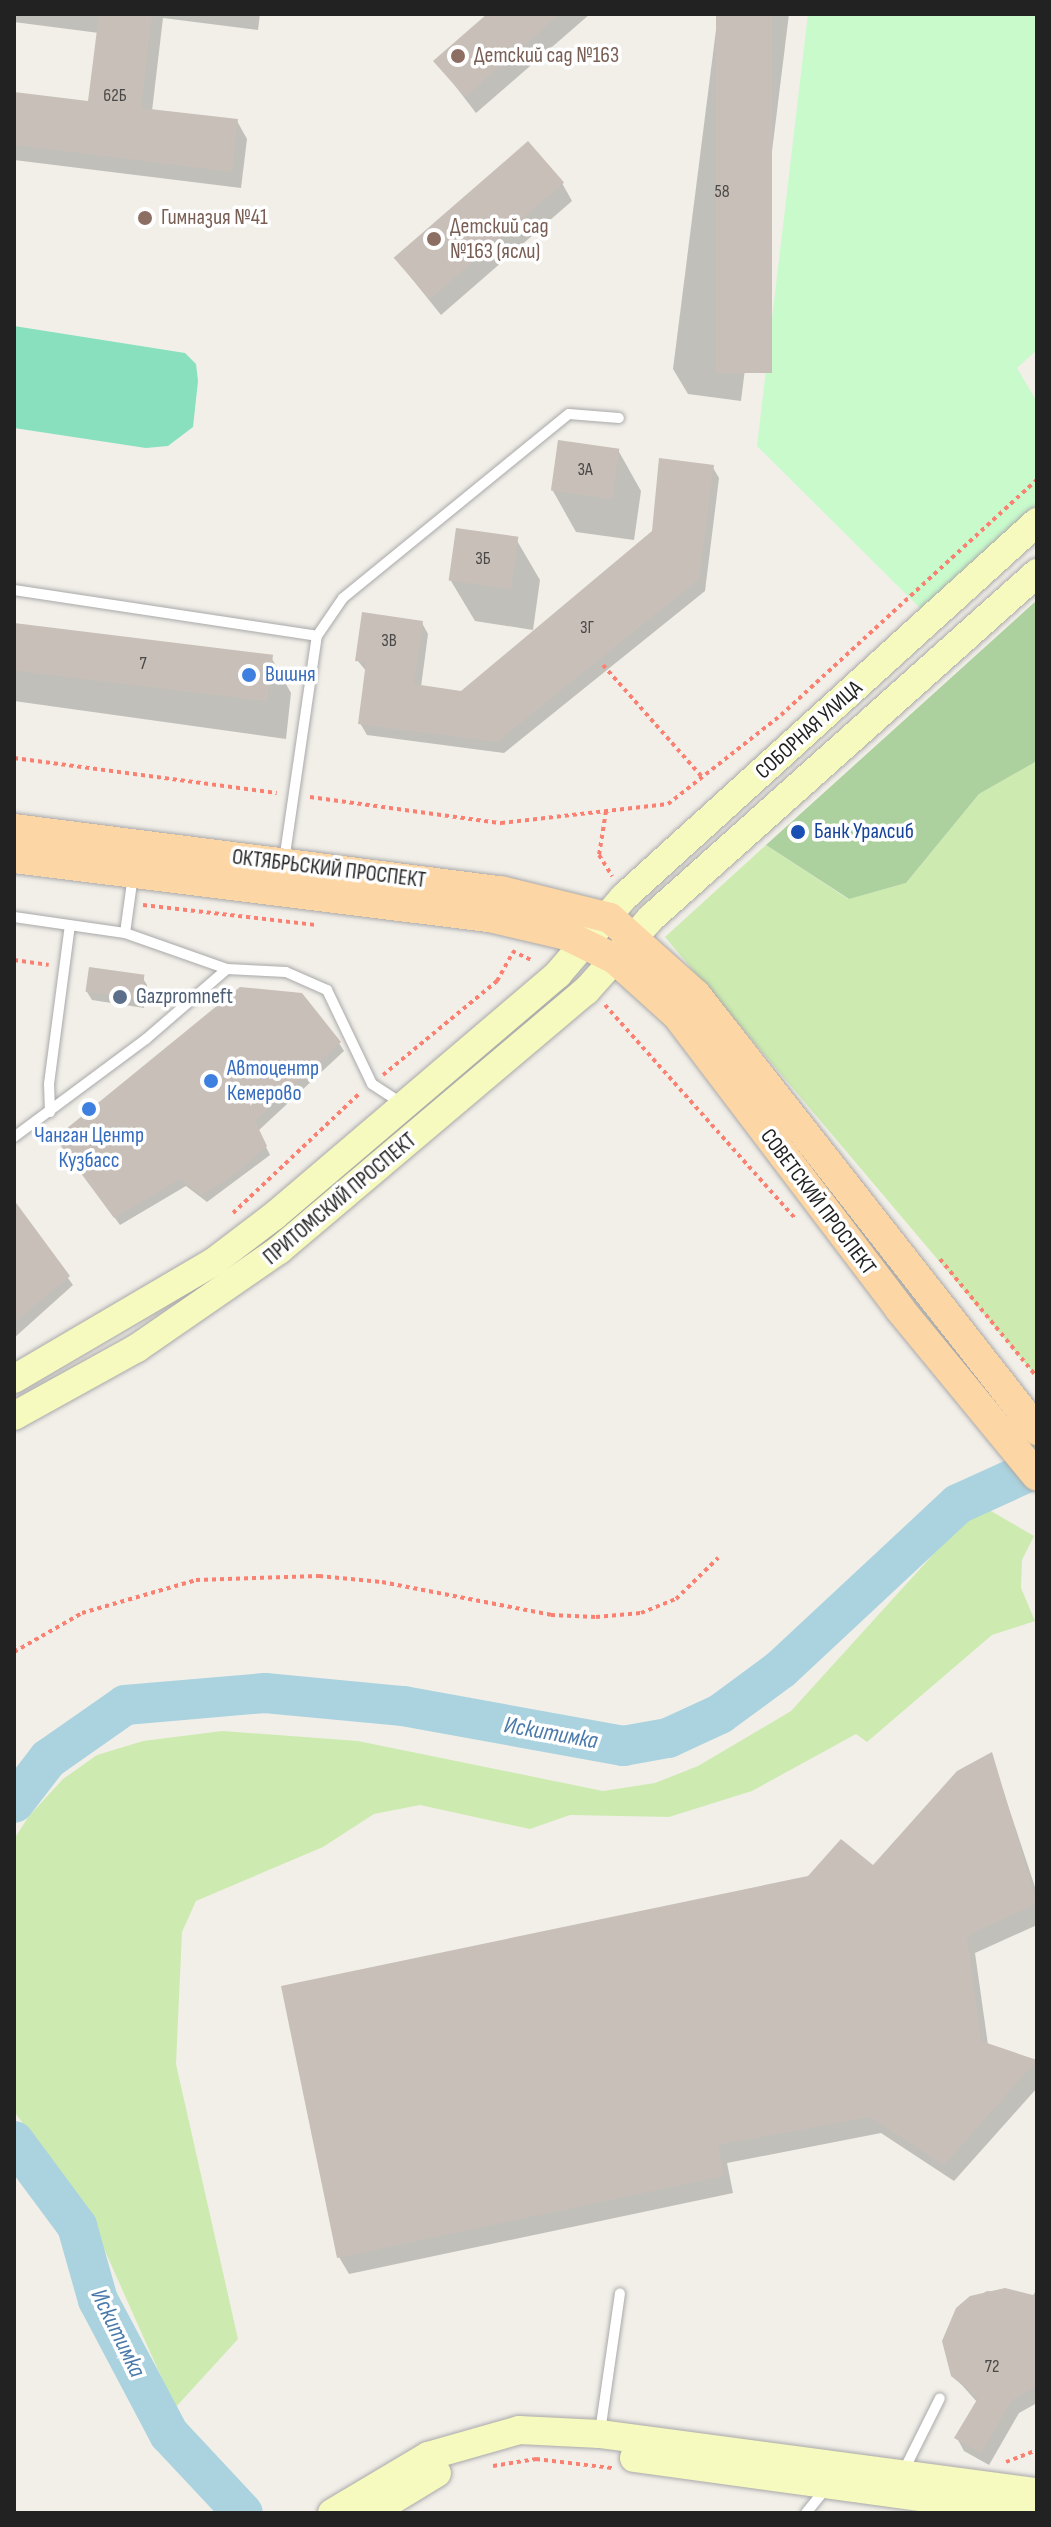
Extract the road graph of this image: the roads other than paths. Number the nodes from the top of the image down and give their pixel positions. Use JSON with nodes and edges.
{"nodes":[{"id":1,"x":619,"y":418,"type":"dead end"},
{"id":2,"x":1037,"y":522,"type":"edge"},
{"id":3,"x":1037,"y":573,"type":"edge"},
{"id":4,"x":14,"y":590,"type":"edge"},
{"id":5,"x":317,"y":636,"type":"junction"},
{"id":6,"x":928,"y":646,"type":"junction"},
{"id":7,"x":14,"y":829,"type":"edge"},
{"id":8,"x":14,"y":858,"type":"edge"},
{"id":9,"x":283,"y":863,"type":"junction"},
{"id":10,"x":133,"y":873,"type":"junction"},
{"id":11,"x":14,"y":917,"type":"edge"},
{"id":12,"x":610,"y":918,"type":"junction"},
{"id":13,"x":70,"y":925,"type":"junction"},
{"id":14,"x":125,"y":933,"type":"junction"},
{"id":15,"x":587,"y":942,"type":"junction"},
{"id":16,"x":625,"y":949,"type":"junction"},
{"id":17,"x":227,"y":969,"type":"junction"},
{"id":18,"x":404,"y":1105,"type":"junction"},
{"id":19,"x":50,"y":1112,"type":"junction"},
{"id":20,"x":14,"y":1137,"type":"edge"},
{"id":21,"x":14,"y":1379,"type":"edge"},
{"id":22,"x":14,"y":1416,"type":"edge"},
{"id":23,"x":1037,"y":1430,"type":"edge"},
{"id":24,"x":1037,"y":1476,"type":"edge"},
{"id":25,"x":620,"y":2293,"type":"dead end"},
{"id":26,"x":940,"y":2398,"type":"dead end"},
{"id":27,"x":600,"y":2434,"type":"junction"},
{"id":28,"x":901,"y":2476,"type":"junction"},
{"id":29,"x":827,"y":2486,"type":"junction"},
{"id":30,"x":390,"y":2489,"type":"junction"},
{"id":31,"x":1037,"y":2492,"type":"edge"},
{"id":32,"x":332,"y":2513,"type":"edge"},
{"id":33,"x":371,"y":2513,"type":"edge"},
{"id":34,"x":806,"y":2513,"type":"edge"},
{"id":35,"x":1037,"y":2513,"type":"edge"}],
"edges":[{"from":1,"to":5,"type":"lane"},
{"from":2,"to":6,"type":"main road","name":"СОБОРНАЯ УЛИЦА"},
{"from":3,"to":6,"type":"main road","name":"СОБОРНАЯ УЛИЦА"},
{"from":4,"to":5,"type":"lane"},
{"from":5,"to":9,"type":"lane"},
{"from":6,"to":12,"type":"main road","name":"СОБОРНАЯ УЛИЦА"},
{"from":6,"to":16,"type":"main road","name":"СОБОРНАЯ УЛИЦА"},
{"from":7,"to":9,"type":"main road","name":"ОКТЯБРЬСКИЙ ПРОСПЕКТ"},
{"from":8,"to":10,"type":"main road","name":"ОКТЯБРЬСКИЙ ПРОСПЕКТ"},
{"from":9,"to":12,"type":"main road","name":"ОКТЯБРЬСКИЙ ПРОСПЕКТ"},
{"from":10,"to":14,"type":"lane"},
{"from":10,"to":15,"type":"main road","name":"ОКТЯБРЬСКИЙ ПРОСПЕКТ"},
{"from":11,"to":13,"type":"lane"},
{"from":12,"to":15,"type":"main road","name":"СОБОРНАЯ УЛИЦА"},
{"from":12,"to":16,"type":"main road","name":"ОКТЯБРЬСКИЙ ПРОСПЕКТ"},
{"from":13,"to":14,"type":"lane"},
{"from":13,"to":19,"type":"lane"},
{"from":14,"to":17,"type":"lane"},
{"from":15,"to":16,"type":"main road","name":"СОВЕТСКИЙ ПРОСПЕКТ"},
{"from":15,"to":18,"type":"main road","name":"ПРИТОМСКИЙ ПРОСПЕКТ"},
{"from":16,"to":22,"type":"main road","name":"ПРИТОМСКИЙ ПРОСПЕКТ"},
{"from":16,"to":23,"type":"main road","name":"СОВЕТСКИЙ ПРОСПЕКТ"},
{"from":16,"to":24,"type":"main road","name":"СОВЕТСКИЙ ПРОСПЕКТ"},
{"from":17,"to":18,"type":"lane"},
{"from":17,"to":19,"type":"lane"},
{"from":18,"to":21,"type":"main road","name":"ПРИТОМСКИЙ ПРОСПЕКТ"},
{"from":19,"to":20,"type":"lane"},
{"from":25,"to":27,"type":"lane"},
{"from":26,"to":28,"type":"lane"},
{"from":27,"to":28,"type":"main road"},
{"from":27,"to":30,"type":"main road"},
{"from":28,"to":31,"type":"main road"},
{"from":29,"to":30,"type":"main road"},
{"from":29,"to":34,"type":"lane"},
{"from":29,"to":35,"type":"main road"},
{"from":30,"to":32,"type":"main road"},
{"from":30,"to":33,"type":"main road"}]}
